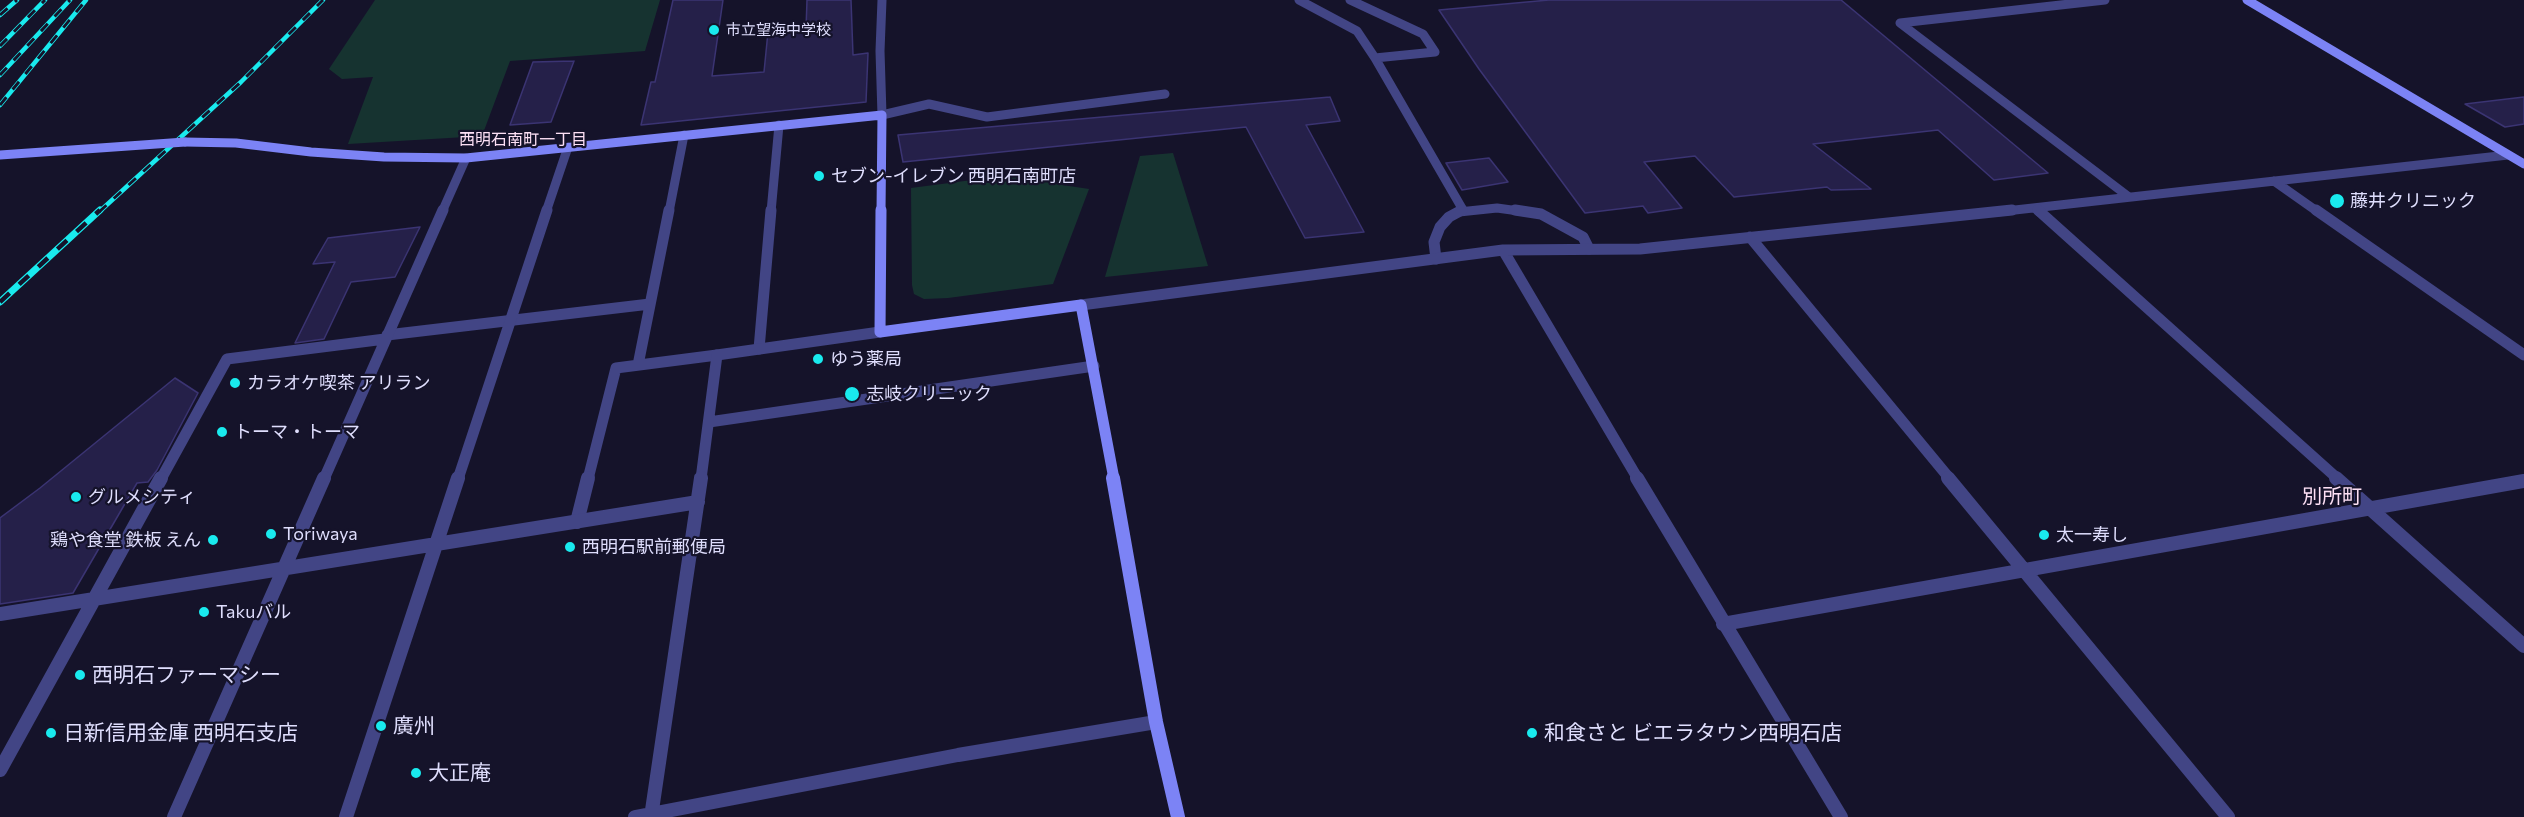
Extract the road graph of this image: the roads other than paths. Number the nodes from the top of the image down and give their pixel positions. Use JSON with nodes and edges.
{"nodes":[{"id":1,"x":882,"y":0,"type":"edge"},
{"id":2,"x":1299,"y":0,"type":"edge"},
{"id":3,"x":1350,"y":0,"type":"edge"},
{"id":4,"x":2105,"y":0,"type":"edge"},
{"id":5,"x":2247,"y":0,"type":"edge"},
{"id":6,"x":1307,"y":3,"type":"edge"},
{"id":7,"x":1375,"y":58,"type":"junction"},
{"id":8,"x":1165,"y":94,"type":"dead end"},
{"id":9,"x":882,"y":115,"type":"junction"},
{"id":10,"x":779,"y":125,"type":"junction"},
{"id":11,"x":684,"y":135,"type":"junction"},
{"id":12,"x":568,"y":147,"type":"junction"},
{"id":13,"x":2508,"y":155,"type":"junction"},
{"id":14,"x":0,"y":156,"type":"edge"},
{"id":15,"x":466,"y":158,"type":"junction"},
{"id":16,"x":2524,"y":164,"type":"edge"},
{"id":17,"x":2274,"y":181,"type":"junction"},
{"id":18,"x":2129,"y":197,"type":"junction"},
{"id":19,"x":2035,"y":208,"type":"junction"},
{"id":20,"x":1463,"y":210,"type":"junction"},
{"id":21,"x":1750,"y":237,"type":"junction"},
{"id":22,"x":1589,"y":249,"type":"junction"},
{"id":23,"x":1503,"y":250,"type":"junction"},
{"id":24,"x":1436,"y":259,"type":"junction"},
{"id":25,"x":650,"y":304,"type":"junction"},
{"id":26,"x":1081,"y":305,"type":"junction"},
{"id":27,"x":510,"y":322,"type":"junction"},
{"id":28,"x":880,"y":332,"type":"junction"},
{"id":29,"x":386,"y":337,"type":"junction"},
{"id":30,"x":759,"y":349,"type":"junction"},
{"id":31,"x":717,"y":355,"type":"junction"},
{"id":32,"x":2524,"y":355,"type":"edge"},
{"id":33,"x":638,"y":365,"type":"junction"},
{"id":34,"x":1094,"y":366,"type":"junction"},
{"id":35,"x":709,"y":422,"type":"junction"},
{"id":36,"x":2524,"y":481,"type":"edge"},
{"id":37,"x":698,"y":502,"type":"junction"},
{"id":38,"x":2370,"y":508,"type":"junction"},
{"id":39,"x":577,"y":522,"type":"junction"},
{"id":40,"x":436,"y":544,"type":"junction"},
{"id":41,"x":283,"y":569,"type":"junction"},
{"id":42,"x":2025,"y":571,"type":"junction"},
{"id":43,"x":93,"y":599,"type":"junction"},
{"id":44,"x":0,"y":614,"type":"edge"},
{"id":45,"x":1723,"y":624,"type":"junction"},
{"id":46,"x":2524,"y":646,"type":"edge"},
{"id":47,"x":1156,"y":722,"type":"junction"},
{"id":48,"x":0,"y":770,"type":"edge"},
{"id":49,"x":651,"y":816,"type":"edge"},
{"id":50,"x":174,"y":817,"type":"edge"},
{"id":51,"x":346,"y":817,"type":"edge"},
{"id":52,"x":635,"y":817,"type":"edge"},
{"id":53,"x":1179,"y":817,"type":"edge"},
{"id":54,"x":1840,"y":817,"type":"edge"},
{"id":55,"x":2228,"y":817,"type":"edge"}],
"edges":[{"from":1,"to":9,"type":"street"},
{"from":2,"to":6,"type":"street"},
{"from":3,"to":7,"type":"street"},
{"from":4,"to":18,"type":"street"},
{"from":5,"to":13,"type":"street"},
{"from":6,"to":7,"type":"street"},
{"from":7,"to":20,"type":"street"},
{"from":8,"to":9,"type":"street"},
{"from":9,"to":10,"type":"street"},
{"from":9,"to":28,"type":"street"},
{"from":10,"to":11,"type":"street"},
{"from":10,"to":30,"type":"street"},
{"from":11,"to":12,"type":"street"},
{"from":11,"to":25,"type":"street"},
{"from":12,"to":15,"type":"street"},
{"from":12,"to":27,"type":"street"},
{"from":13,"to":16,"type":"street"},
{"from":13,"to":17,"type":"street"},
{"from":14,"to":15,"type":"street","bridge":true},
{"from":15,"to":29,"type":"street"},
{"from":17,"to":18,"type":"street"},
{"from":17,"to":32,"type":"street"},
{"from":18,"to":19,"type":"street"},
{"from":19,"to":21,"type":"street"},
{"from":19,"to":38,"type":"street"},
{"from":20,"to":22,"type":"street"},
{"from":20,"to":24,"type":"street"},
{"from":21,"to":22,"type":"street"},
{"from":21,"to":42,"type":"street"},
{"from":22,"to":23,"type":"street"},
{"from":23,"to":24,"type":"street"},
{"from":23,"to":45,"type":"street"},
{"from":24,"to":26,"type":"street"},
{"from":25,"to":27,"type":"street"},
{"from":25,"to":33,"type":"street"},
{"from":26,"to":28,"type":"street"},
{"from":26,"to":34,"type":"street"},
{"from":27,"to":29,"type":"street"},
{"from":27,"to":40,"type":"street"},
{"from":28,"to":30,"type":"street"},
{"from":29,"to":41,"type":"street"},
{"from":29,"to":43,"type":"street"},
{"from":30,"to":31,"type":"street"},
{"from":31,"to":33,"type":"street"},
{"from":31,"to":35,"type":"street"},
{"from":33,"to":39,"type":"street"},
{"from":34,"to":35,"type":"street"},
{"from":34,"to":47,"type":"street"},
{"from":35,"to":37,"type":"street"},
{"from":36,"to":38,"type":"street"},
{"from":37,"to":39,"type":"street"},
{"from":37,"to":49,"type":"street"},
{"from":38,"to":42,"type":"street"},
{"from":38,"to":46,"type":"street"},
{"from":39,"to":40,"type":"street"},
{"from":40,"to":41,"type":"street"},
{"from":40,"to":51,"type":"street"},
{"from":41,"to":43,"type":"street"},
{"from":41,"to":50,"type":"street"},
{"from":42,"to":45,"type":"street"},
{"from":42,"to":55,"type":"street"},
{"from":43,"to":44,"type":"street"},
{"from":43,"to":48,"type":"street"},
{"from":45,"to":54,"type":"street"},
{"from":47,"to":49,"type":"street"},
{"from":47,"to":53,"type":"street"},
{"from":49,"to":52,"type":"street"}]}
